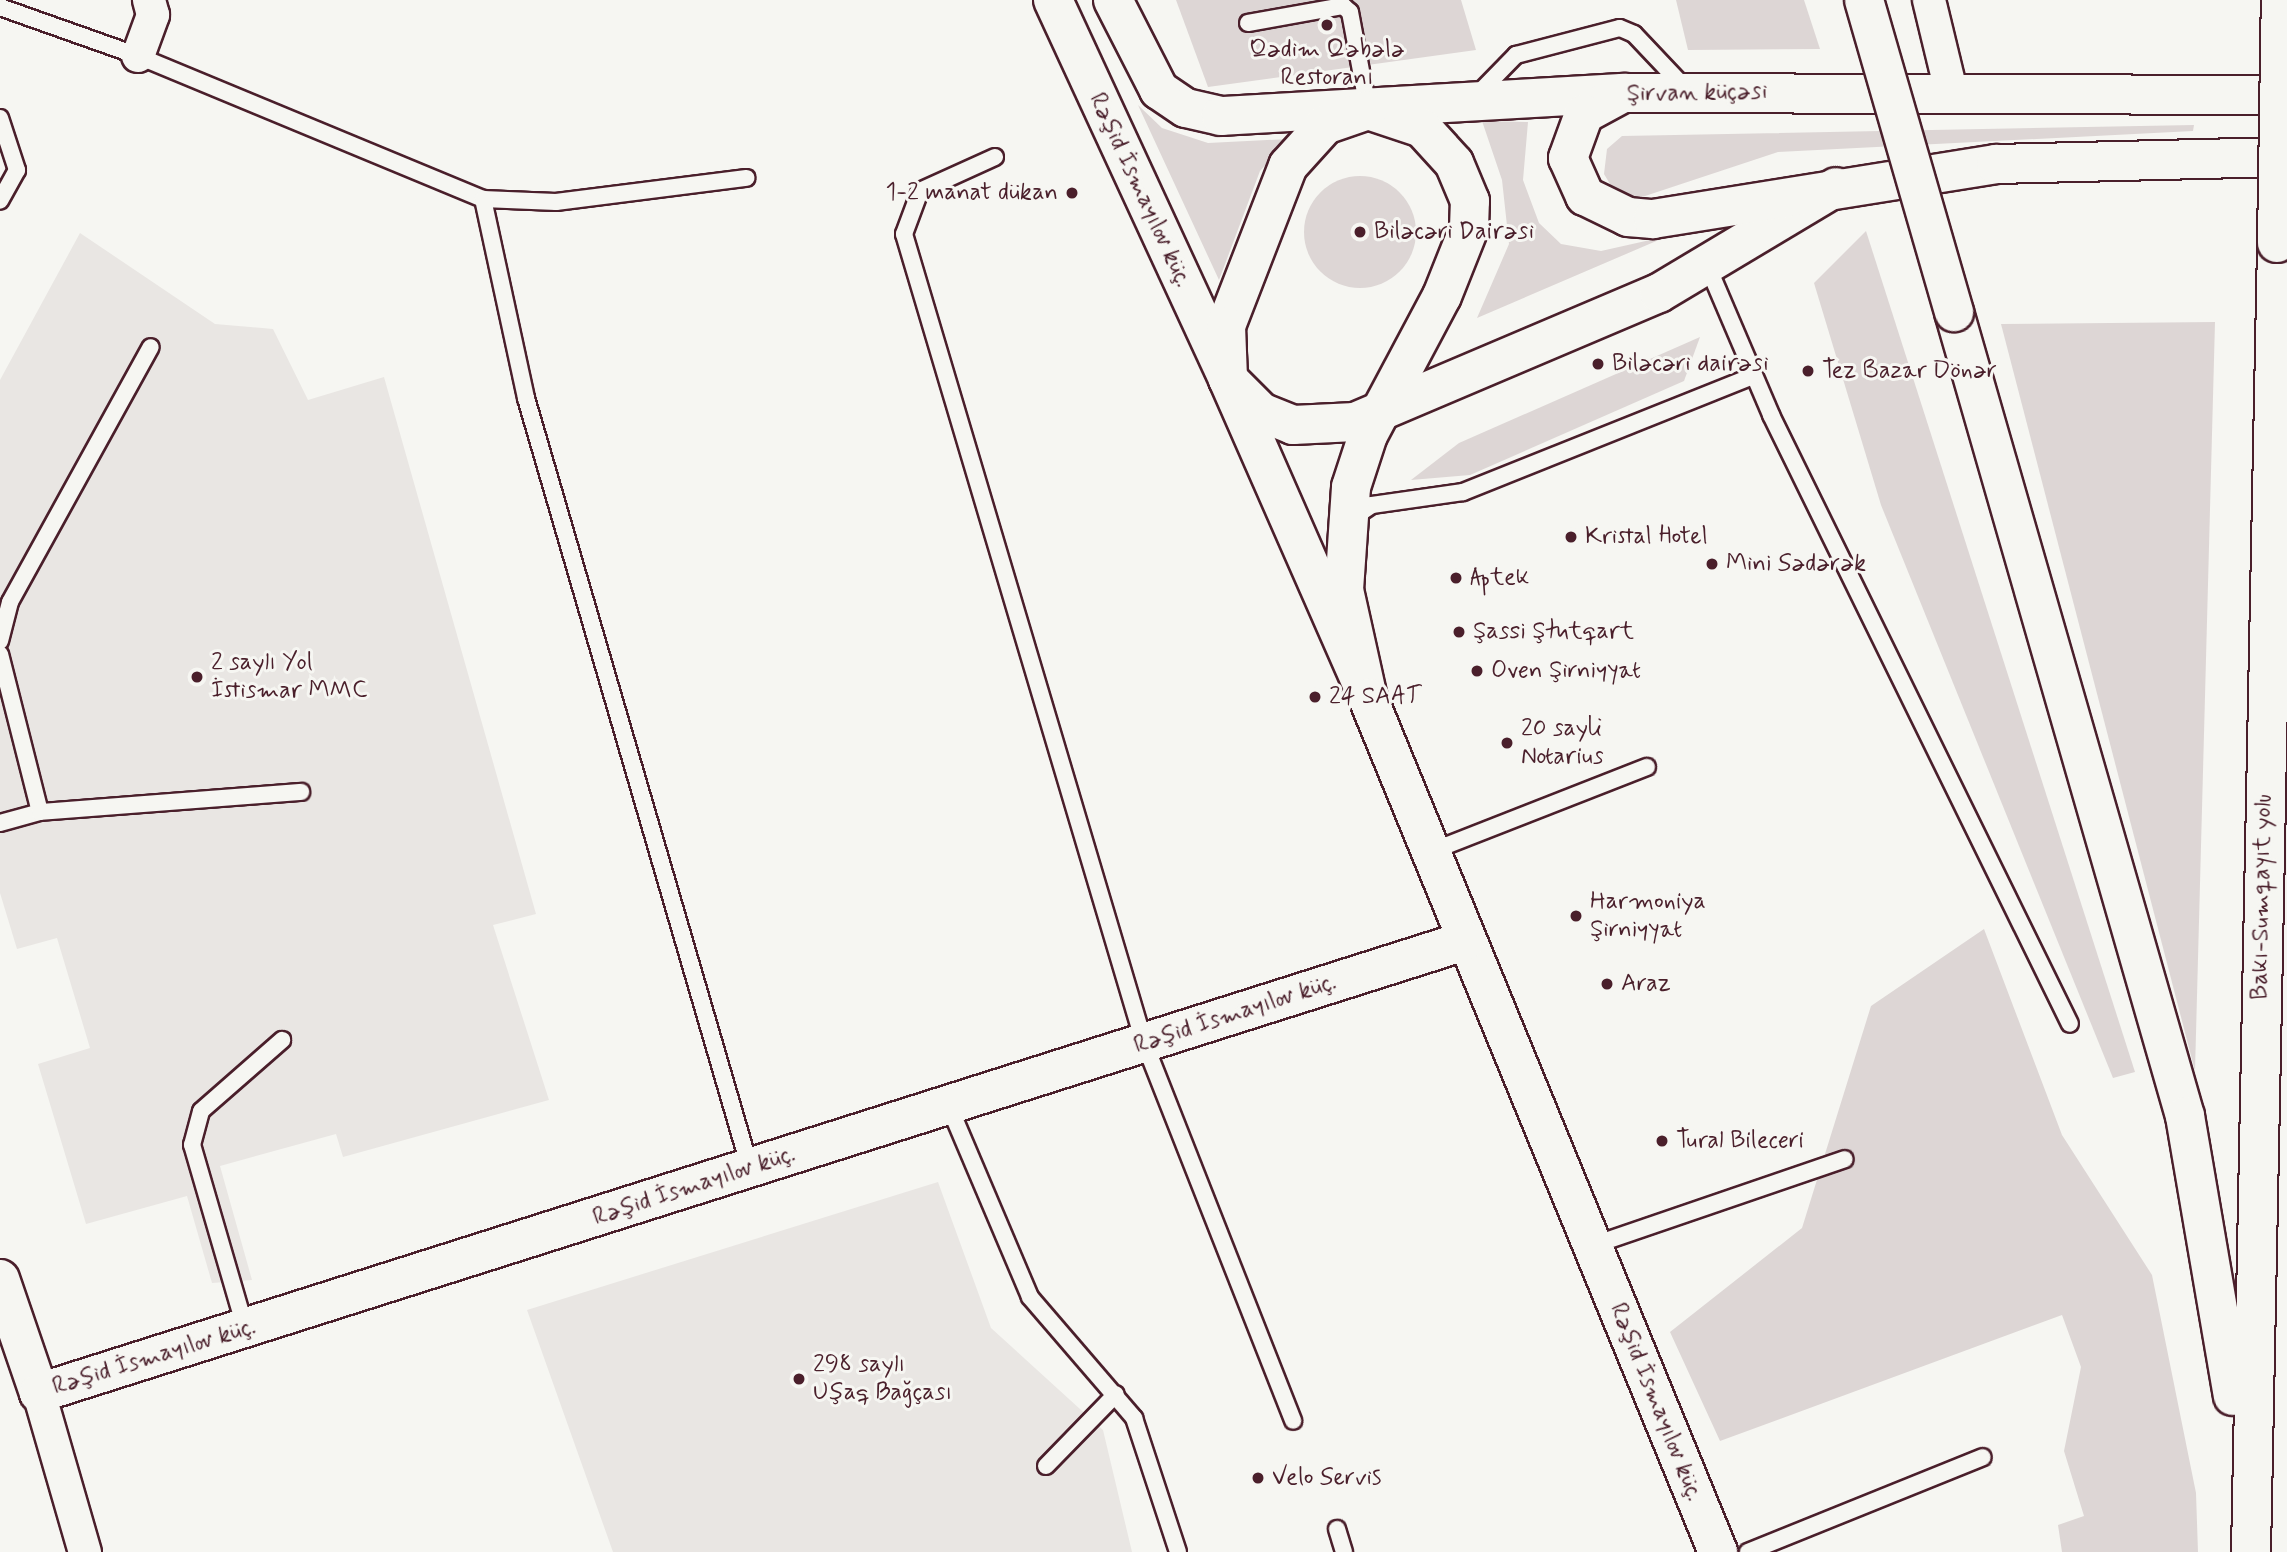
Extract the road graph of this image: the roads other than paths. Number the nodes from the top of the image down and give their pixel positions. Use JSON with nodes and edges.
{"nodes":[{"id":1,"x":149,"y":0,"type":"edge"},
{"id":2,"x":1053,"y":0,"type":"edge"},
{"id":3,"x":1113,"y":0,"type":"edge"},
{"id":4,"x":1864,"y":0,"type":"edge"},
{"id":5,"x":1929,"y":0,"type":"edge"},
{"id":6,"x":2281,"y":0,"type":"edge"},
{"id":7,"x":0,"y":7,"type":"edge"},
{"id":8,"x":1248,"y":23,"type":"dead end"},
{"id":9,"x":138,"y":56,"type":"junction"},
{"id":10,"x":1951,"y":91,"type":"junction"},
{"id":11,"x":1622,"y":93,"type":"junction"},
{"id":12,"x":1690,"y":93,"type":"junction"},
{"id":13,"x":2287,"y":95,"type":"edge"},
{"id":14,"x":1467,"y":106,"type":"junction"},
{"id":15,"x":1368,"y":110,"type":"junction"},
{"id":16,"x":0,"y":118,"type":"edge"},
{"id":17,"x":995,"y":157,"type":"dead end"},
{"id":18,"x":2287,"y":157,"type":"edge"},
{"id":19,"x":746,"y":178,"type":"dead end"},
{"id":20,"x":1836,"y":187,"type":"junction"},
{"id":21,"x":483,"y":199,"type":"junction"},
{"id":22,"x":0,"y":201,"type":"edge"},
{"id":23,"x":1708,"y":267,"type":"junction"},
{"id":24,"x":151,"y":347,"type":"dead end"},
{"id":25,"x":1753,"y":376,"type":"junction"},
{"id":26,"x":1228,"y":379,"type":"junction"},
{"id":27,"x":1380,"y":411,"type":"junction"},
{"id":28,"x":1344,"y":525,"type":"junction"},
{"id":29,"x":0,"y":641,"type":"edge"},
{"id":30,"x":0,"y":654,"type":"edge"},
{"id":31,"x":1368,"y":698,"type":"junction"},
{"id":32,"x":1647,"y":766,"type":"dead end"},
{"id":33,"x":301,"y":792,"type":"dead end"},
{"id":34,"x":40,"y":812,"type":"junction"},
{"id":35,"x":0,"y":823,"type":"edge"},
{"id":36,"x":1430,"y":852,"type":"junction"},
{"id":37,"x":1465,"y":941,"type":"junction"},
{"id":38,"x":2070,"y":1024,"type":"dead end"},
{"id":39,"x":282,"y":1040,"type":"dead end"},
{"id":40,"x":1144,"y":1042,"type":"junction"},
{"id":41,"x":949,"y":1106,"type":"junction"},
{"id":42,"x":1845,"y":1159,"type":"dead end"},
{"id":43,"x":750,"y":1168,"type":"junction"},
{"id":44,"x":1591,"y":1246,"type":"junction"},
{"id":45,"x":0,"y":1279,"type":"edge"},
{"id":46,"x":8,"y":1328,"type":"edge"},
{"id":47,"x":246,"y":1329,"type":"junction"},
{"id":48,"x":38,"y":1393,"type":"junction"},
{"id":49,"x":1116,"y":1394,"type":"junction"},
{"id":50,"x":1293,"y":1421,"type":"dead end"},
{"id":51,"x":1983,"y":1457,"type":"dead end"},
{"id":52,"x":1046,"y":1466,"type":"dead end"},
{"id":53,"x":2249,"y":1512,"type":"junction"},
{"id":54,"x":1337,"y":1529,"type":"dead end"},
{"id":55,"x":85,"y":1552,"type":"edge"},
{"id":56,"x":1178,"y":1552,"type":"edge"},
{"id":57,"x":1345,"y":1552,"type":"edge"},
{"id":58,"x":1718,"y":1552,"type":"edge"},
{"id":59,"x":1748,"y":1552,"type":"edge"},
{"id":60,"x":2251,"y":1552,"type":"edge"}],
"edges":[{"from":1,"to":9,"type":"street"},
{"from":2,"to":26,"type":"main road","name":"Rəşid İsmayılov küç."},
{"from":3,"to":15,"type":"main road","name":"Şirvan küçəsi"},
{"from":4,"to":53,"type":"main road","bridge":true},
{"from":5,"to":10,"type":"street"},
{"from":6,"to":53,"type":"main road","name":"Bakı-Sumqayıt yolu","bridge":true},
{"from":7,"to":9,"type":"lane"},
{"from":8,"to":15,"type":"lane"},
{"from":9,"to":21,"type":"lane"},
{"from":10,"to":12,"type":"main road","name":"Şirvan küçəsi"},
{"from":10,"to":13,"type":"main road","name":"Şirvan küçəsi"},
{"from":11,"to":12,"type":"main road","name":"Şirvan küçəsi"},
{"from":11,"to":14,"type":"main road","name":"Şirvan küçəsi"},
{"from":11,"to":20,"type":"main road"},
{"from":12,"to":14,"type":"lane"},
{"from":14,"to":15,"type":"main road","name":"Şirvan küçəsi"},
{"from":15,"to":26,"type":"main road"},
{"from":15,"to":27,"type":"main road"},
{"from":16,"to":22,"type":"lane"},
{"from":17,"to":40,"type":"lane"},
{"from":18,"to":20,"type":"main road"},
{"from":19,"to":21,"type":"lane"},
{"from":20,"to":23,"type":"main road"},
{"from":21,"to":43,"type":"lane"},
{"from":23,"to":25,"type":"lane"},
{"from":23,"to":27,"type":"main road"},
{"from":24,"to":29,"type":"lane"},
{"from":25,"to":28,"type":"lane"},
{"from":25,"to":38,"type":"lane"},
{"from":26,"to":27,"type":"main road"},
{"from":26,"to":31,"type":"main road","name":"Rəşid İsmayılov küç."},
{"from":27,"to":28,"type":"main road"},
{"from":28,"to":31,"type":"main road"},
{"from":30,"to":34,"type":"lane"},
{"from":31,"to":36,"type":"main road","name":"Rəşid İsmayılov küç."},
{"from":32,"to":36,"type":"lane"},
{"from":33,"to":34,"type":"lane"},
{"from":34,"to":35,"type":"lane"},
{"from":36,"to":37,"type":"main road","name":"Rəşid İsmayılov küç."},
{"from":37,"to":40,"type":"main road","name":"Rəşid İsmayılov küç."},
{"from":37,"to":44,"type":"main road","name":"Rəşid İsmayılov küç."},
{"from":39,"to":47,"type":"lane"},
{"from":40,"to":41,"type":"main road","name":"Rəşid İsmayılov küç."},
{"from":40,"to":50,"type":"lane"},
{"from":41,"to":43,"type":"main road","name":"Rəşid İsmayılov küç."},
{"from":41,"to":49,"type":"lane"},
{"from":42,"to":44,"type":"lane"},
{"from":43,"to":47,"type":"main road","name":"Rəşid İsmayılov küç."},
{"from":44,"to":58,"type":"main road","name":"Rəşid İsmayılov küç."},
{"from":45,"to":46,"type":"main road","name":"Rəşid İsmayılov küç."},
{"from":46,"to":48,"type":"main road","name":"Rəşid İsmayılov küç."},
{"from":47,"to":48,"type":"main road","name":"Rəşid İsmayılov küç."},
{"from":48,"to":55,"type":"street"},
{"from":49,"to":52,"type":"lane"},
{"from":49,"to":56,"type":"lane"},
{"from":51,"to":59,"type":"lane"},
{"from":53,"to":60,"type":"main road","name":"Bakı-Sumqayıt yolu"},
{"from":54,"to":57,"type":"lane"}]}
